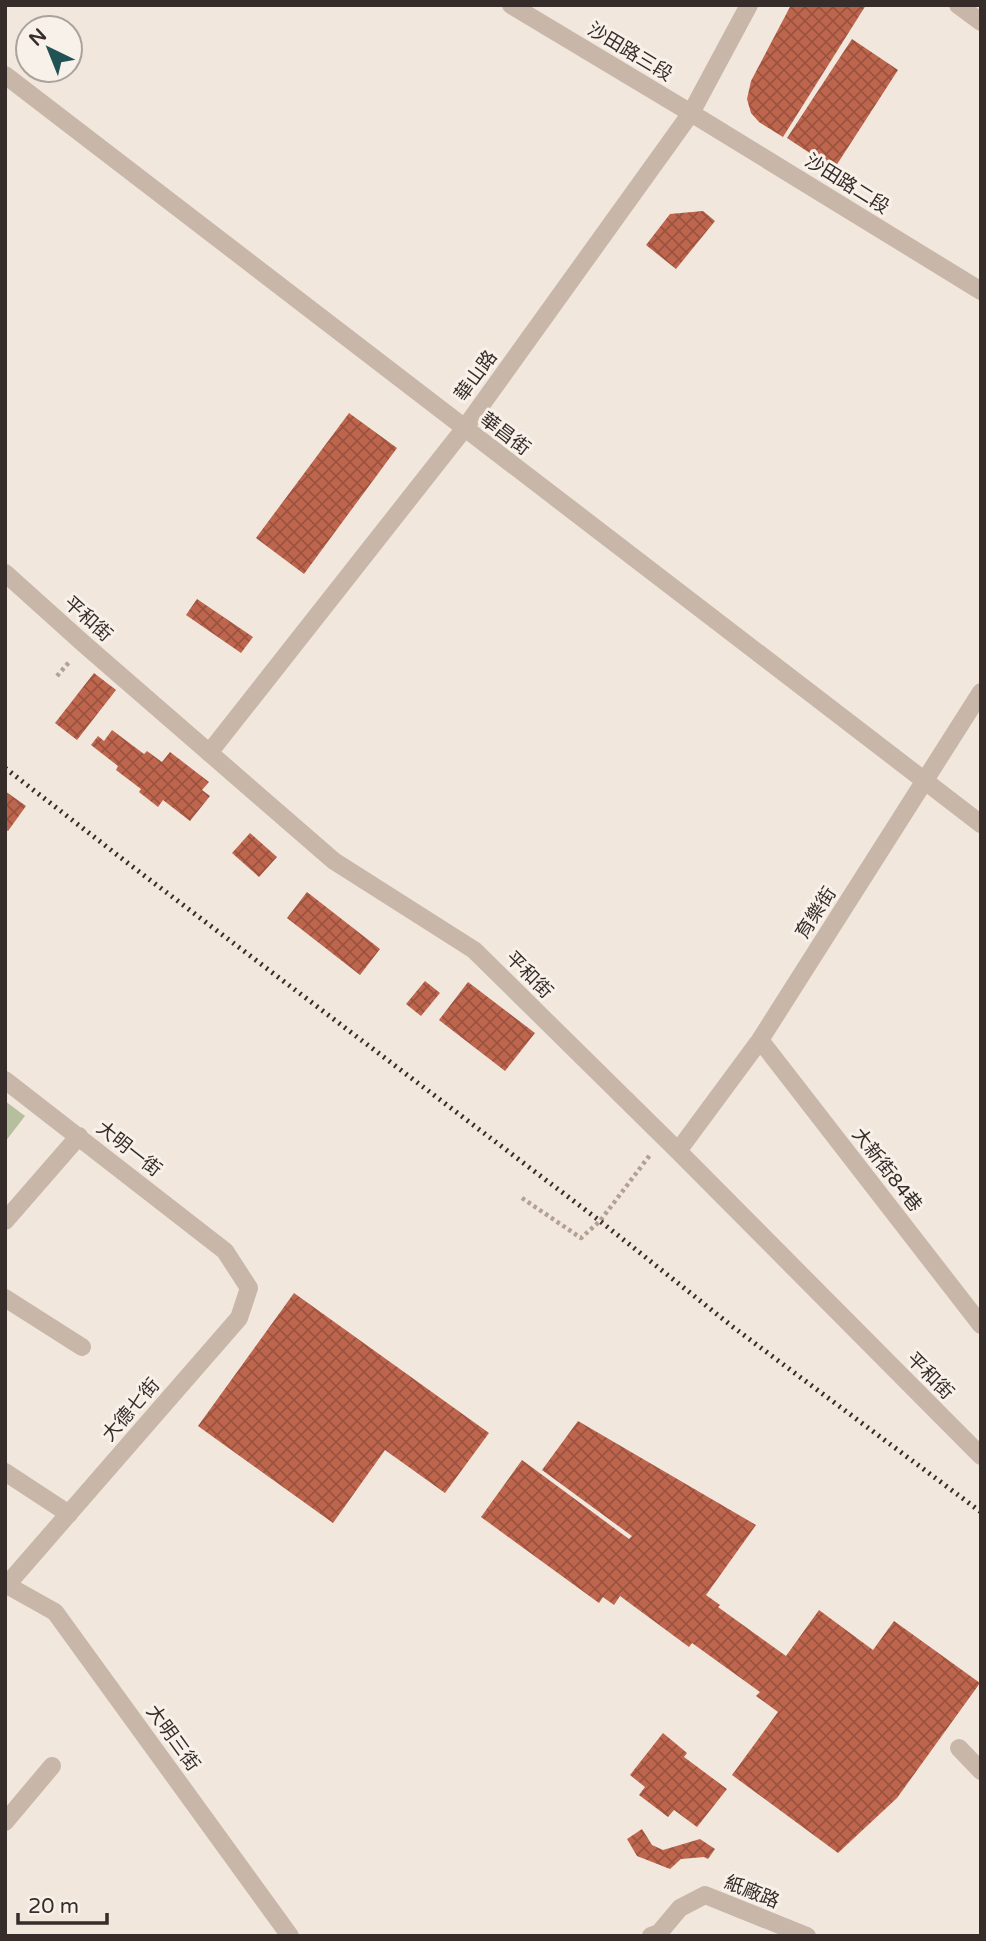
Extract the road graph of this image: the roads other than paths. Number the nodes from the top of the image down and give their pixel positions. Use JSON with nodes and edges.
{"nodes":[{"id":1,"x":511,"y":5,"type":"edge"},
{"id":2,"x":749,"y":5,"type":"edge"},
{"id":3,"x":958,"y":5,"type":"edge"},
{"id":4,"x":981,"y":22,"type":"edge"},
{"id":5,"x":5,"y":75,"type":"edge"},
{"id":6,"x":691,"y":113,"type":"junction"},
{"id":7,"x":981,"y":291,"type":"edge"},
{"id":8,"x":464,"y":429,"type":"junction"},
{"id":9,"x":5,"y":573,"type":"edge"},
{"id":10,"x":981,"y":692,"type":"edge"},
{"id":11,"x":209,"y":753,"type":"junction"},
{"id":12,"x":925,"y":781,"type":"junction"},
{"id":13,"x":981,"y":824,"type":"edge"},
{"id":14,"x":760,"y":1040,"type":"junction"},
{"id":15,"x":5,"y":1080,"type":"edge"},
{"id":16,"x":79,"y":1136,"type":"junction"},
{"id":17,"x":678,"y":1151,"type":"junction"},
{"id":18,"x":5,"y":1221,"type":"edge"},
{"id":19,"x":225,"y":1251,"type":"joint"},
{"id":20,"x":5,"y":1298,"type":"edge"},
{"id":21,"x":981,"y":1325,"type":"edge"},
{"id":22,"x":82,"y":1347,"type":"dead end"},
{"id":23,"x":981,"y":1456,"type":"edge"},
{"id":24,"x":5,"y":1472,"type":"edge"},
{"id":25,"x":69,"y":1514,"type":"junction"},
{"id":26,"x":6,"y":1585,"type":"edge"},
{"id":27,"x":958,"y":1748,"type":"dead end"},
{"id":28,"x":52,"y":1766,"type":"dead end"},
{"id":29,"x":981,"y":1771,"type":"edge"},
{"id":30,"x":5,"y":1822,"type":"edge"},
{"id":31,"x":798,"y":1935,"type":"edge"},
{"id":32,"x":290,"y":1936,"type":"edge"},
{"id":33,"x":652,"y":1936,"type":"edge"}],
"edges":[{"from":1,"to":6,"type":"street","name":"沙田路三段"},
{"from":2,"to":6,"type":"street","name":"華山路"},
{"from":3,"to":4,"type":"street"},
{"from":5,"to":8,"type":"street","name":"華昌街"},
{"from":6,"to":7,"type":"street","name":"沙田路二段"},
{"from":6,"to":8,"type":"street","name":"華山路"},
{"from":8,"to":11,"type":"street","name":"華山路"},
{"from":8,"to":12,"type":"street","name":"華昌街"},
{"from":9,"to":11,"type":"street","name":"平和街"},
{"from":10,"to":12,"type":"street","name":"育樂街"},
{"from":11,"to":17,"type":"street","name":"平和街"},
{"from":12,"to":13,"type":"street","name":"華昌街"},
{"from":12,"to":14,"type":"street","name":"育樂街"},
{"from":14,"to":17,"type":"street","name":"育樂街"},
{"from":14,"to":21,"type":"street","name":"大新街84巷"},
{"from":15,"to":16,"type":"street","name":"大明一街"},
{"from":16,"to":18,"type":"street"},
{"from":16,"to":19,"type":"street","name":"大明一街"},
{"from":17,"to":23,"type":"street","name":"平和街"},
{"from":19,"to":25,"type":"street","name":"大德七街"},
{"from":20,"to":22,"type":"street"},
{"from":24,"to":25,"type":"street"},
{"from":25,"to":26,"type":"street","name":"大德七街"},
{"from":26,"to":32,"type":"street","name":"大明三街"},
{"from":27,"to":29,"type":"street"},
{"from":28,"to":30,"type":"street"},
{"from":31,"to":33,"type":"street","name":"紙廠路"}]}
